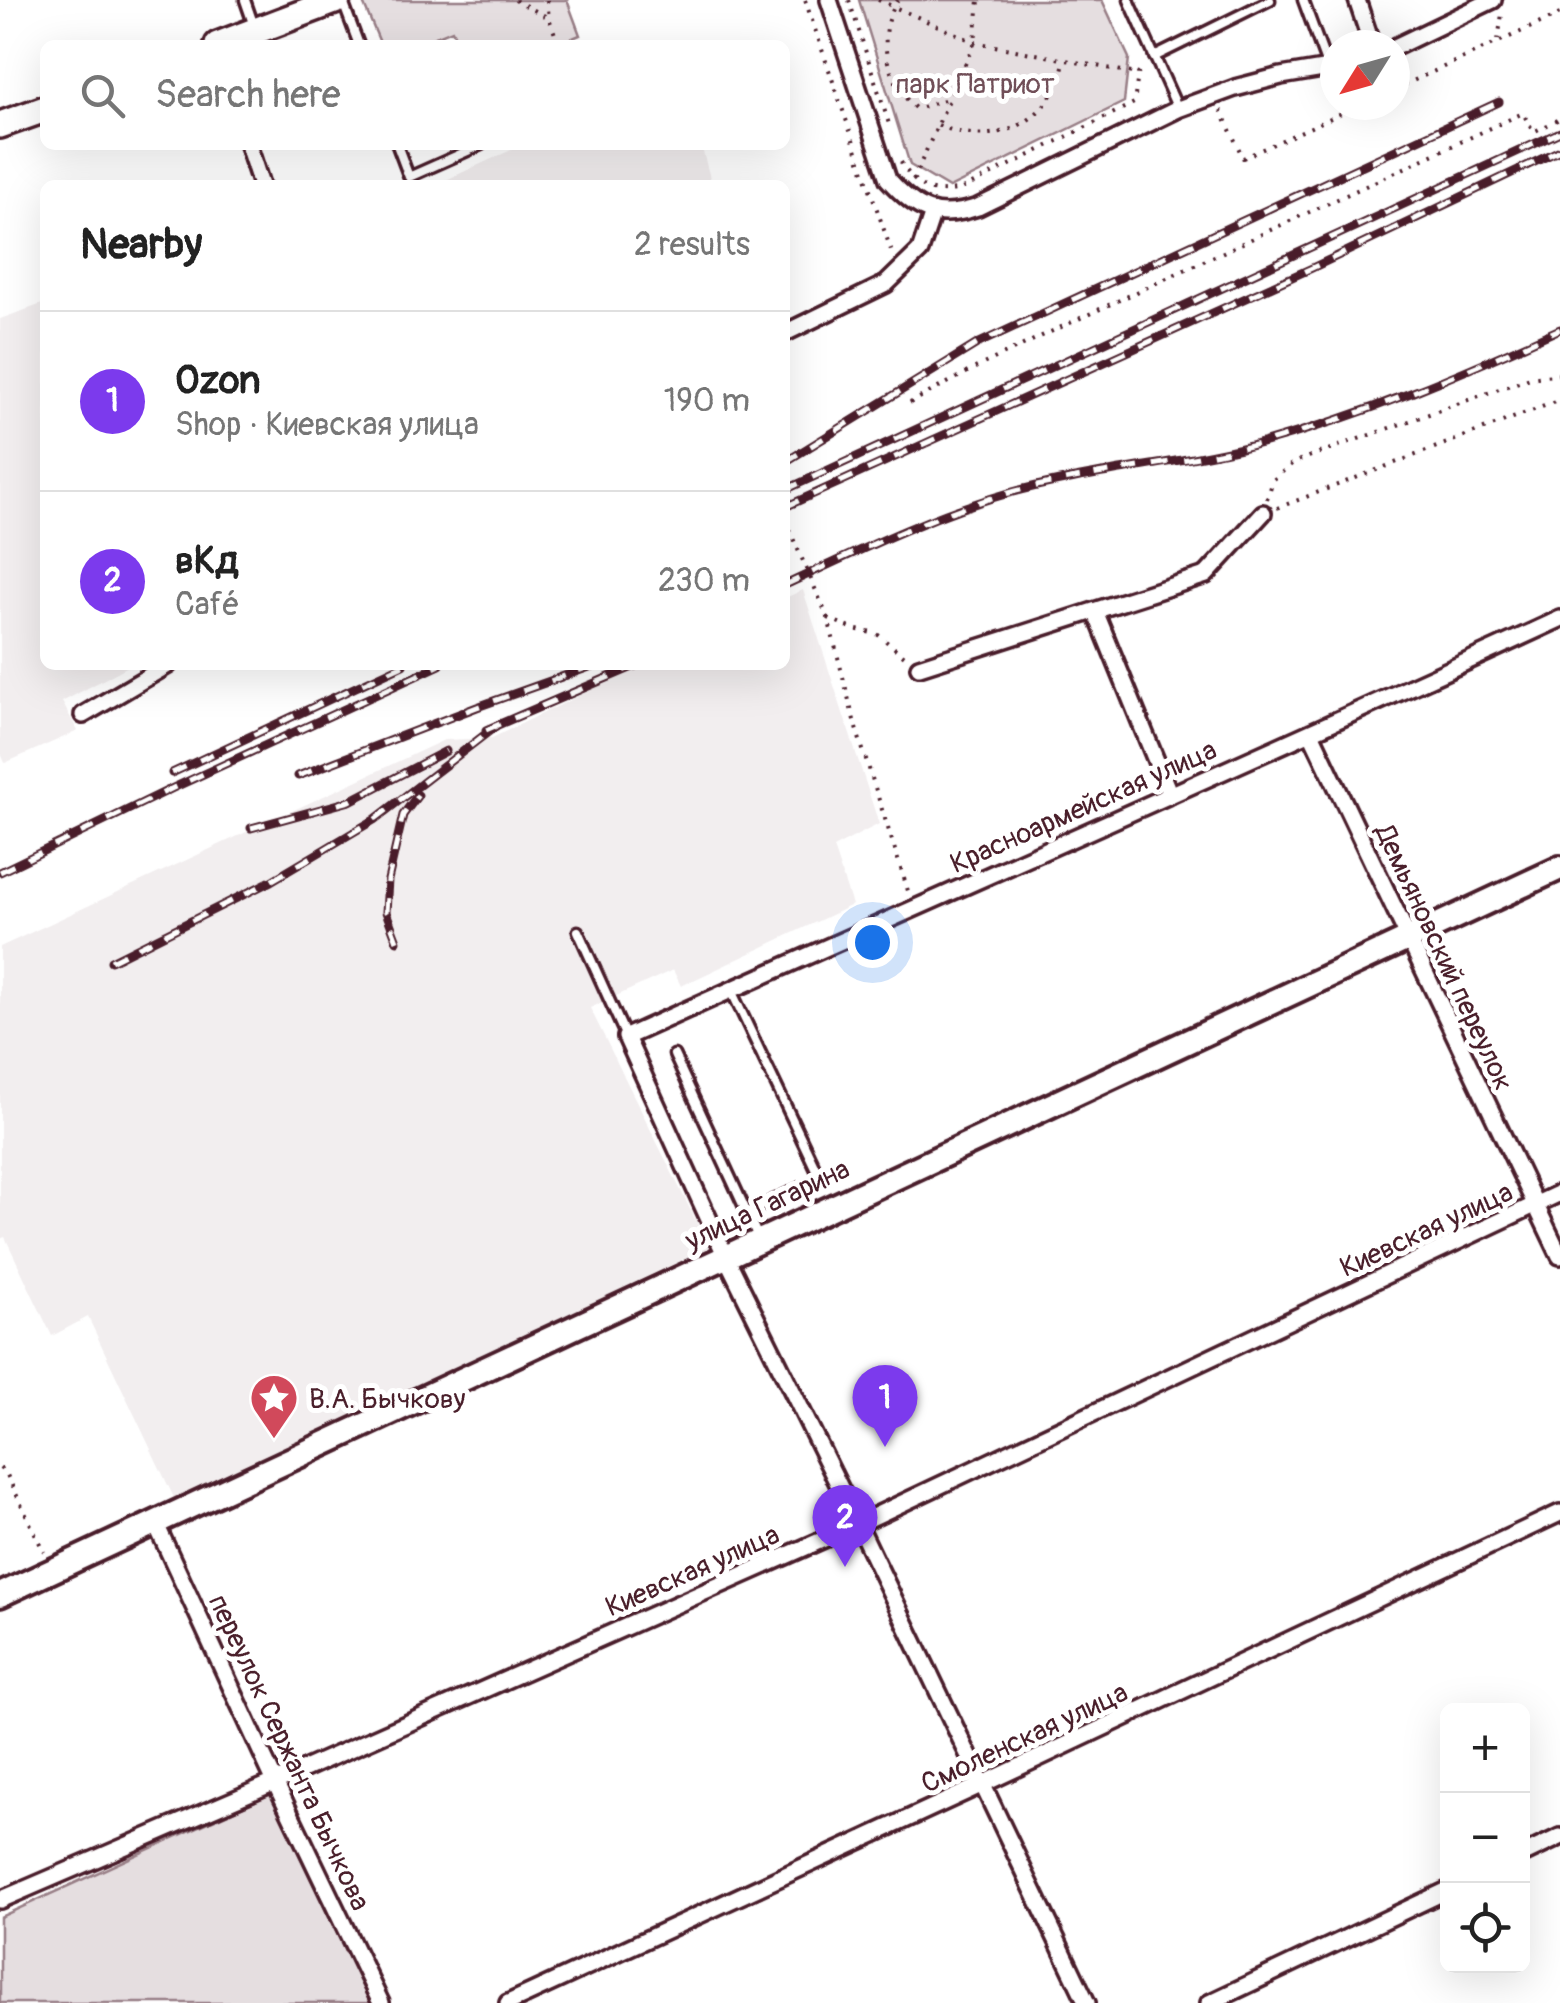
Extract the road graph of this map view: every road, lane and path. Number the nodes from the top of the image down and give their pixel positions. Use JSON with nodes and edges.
{"nodes":[{"id":1,"x":244,"y":0,"type":"edge"},
{"id":2,"x":514,"y":0,"type":"edge"},
{"id":3,"x":546,"y":0,"type":"edge"},
{"id":4,"x":805,"y":0,"type":"edge"},
{"id":5,"x":829,"y":0,"type":"edge"},
{"id":6,"x":849,"y":0,"type":"edge"},
{"id":7,"x":878,"y":0,"type":"edge"},
{"id":8,"x":898,"y":0,"type":"edge"},
{"id":9,"x":979,"y":0,"type":"edge"},
{"id":10,"x":1129,"y":0,"type":"edge"},
{"id":11,"x":1270,"y":0,"type":"edge"},
{"id":12,"x":1303,"y":0,"type":"edge"},
{"id":13,"x":1356,"y":0,"type":"edge"},
{"id":14,"x":1494,"y":0,"type":"edge"},
{"id":15,"x":1505,"y":0,"type":"edge"},
{"id":16,"x":330,"y":1,"type":"edge"},
{"id":17,"x":894,"y":7,"type":"junction"},
{"id":18,"x":1560,"y":14,"type":"edge"},
{"id":19,"x":548,"y":18,"type":"junction"},
{"id":20,"x":1367,"y":30,"type":"edge"},
{"id":21,"x":256,"y":32,"type":"junction"},
{"id":22,"x":556,"y":36,"type":"dead end"},
{"id":23,"x":1320,"y":39,"type":"edge"},
{"id":24,"x":1410,"y":39,"type":"edge"},
{"id":25,"x":233,"y":40,"type":"edge"},
{"id":26,"x":356,"y":40,"type":"edge"},
{"id":27,"x":975,"y":42,"type":"junction"},
{"id":28,"x":1497,"y":42,"type":"junction"},
{"id":29,"x":1154,"y":56,"type":"junction"},
{"id":30,"x":1064,"y":60,"type":"junction"},
{"id":31,"x":1320,"y":69,"type":"edge"},
{"id":32,"x":1138,"y":74,"type":"junction"},
{"id":33,"x":1410,"y":81,"type":"edge"},
{"id":34,"x":1214,"y":96,"type":"junction"},
{"id":35,"x":950,"y":98,"type":"junction"},
{"id":36,"x":1178,"y":110,"type":"junction"},
{"id":37,"x":40,"y":111,"type":"edge"},
{"id":38,"x":1560,"y":119,"type":"edge"},
{"id":39,"x":1326,"y":120,"type":"edge"},
{"id":40,"x":0,"y":125,"type":"edge"},
{"id":41,"x":938,"y":125,"type":"junction"},
{"id":42,"x":890,"y":128,"type":"dead end"},
{"id":43,"x":250,"y":150,"type":"edge"},
{"id":44,"x":399,"y":150,"type":"edge"},
{"id":45,"x":470,"y":150,"type":"edge"},
{"id":46,"x":902,"y":164,"type":"dead end"},
{"id":47,"x":260,"y":180,"type":"edge"},
{"id":48,"x":913,"y":180,"type":"junction"},
{"id":49,"x":932,"y":212,"type":"junction"},
{"id":50,"x":898,"y":272,"type":"junction"},
{"id":51,"x":790,"y":331,"type":"edge"},
{"id":52,"x":1560,"y":374,"type":"edge"},
{"id":53,"x":1560,"y":400,"type":"edge"},
{"id":54,"x":910,"y":403,"type":"dead end"},
{"id":55,"x":1263,"y":513,"type":"junction"},
{"id":56,"x":790,"y":531,"type":"edge"},
{"id":57,"x":1095,"y":610,"type":"junction"},
{"id":58,"x":828,"y":618,"type":"junction"},
{"id":59,"x":1560,"y":619,"type":"edge"},
{"id":60,"x":919,"y":667,"type":"joint"},
{"id":61,"x":160,"y":670,"type":"edge"},
{"id":62,"x":83,"y":715,"type":"dead end"},
{"id":63,"x":1311,"y":733,"type":"junction"},
{"id":64,"x":1170,"y":795,"type":"junction"},
{"id":65,"x":1560,"y":868,"type":"edge"},
{"id":66,"x":911,"y":899,"type":"dead end"},
{"id":67,"x":578,"y":931,"type":"dead end"},
{"id":68,"x":1408,"y":938,"type":"junction"},
{"id":69,"x":731,"y":990,"type":"junction"},
{"id":70,"x":626,"y":1037,"type":"junction"},
{"id":71,"x":674,"y":1054,"type":"dead end"},
{"id":72,"x":1560,"y":1193,"type":"edge"},
{"id":73,"x":1535,"y":1205,"type":"junction"},
{"id":74,"x":748,"y":1213,"type":"junction"},
{"id":75,"x":760,"y":1241,"type":"junction"},
{"id":76,"x":1560,"y":1256,"type":"edge"},
{"id":77,"x":726,"y":1257,"type":"junction"},
{"id":78,"x":0,"y":1468,"type":"edge"},
{"id":79,"x":1560,"y":1513,"type":"edge"},
{"id":80,"x":155,"y":1522,"type":"junction"},
{"id":81,"x":858,"y":1524,"type":"junction"},
{"id":82,"x":52,"y":1570,"type":"junction"},
{"id":83,"x":0,"y":1595,"type":"edge"},
{"id":84,"x":275,"y":1782,"type":"junction"},
{"id":85,"x":983,"y":1784,"type":"junction"},
{"id":86,"x":1560,"y":1837,"type":"edge"},
{"id":87,"x":1530,"y":1851,"type":"edge"},
{"id":88,"x":1440,"y":1894,"type":"edge"},
{"id":89,"x":0,"y":1900,"type":"edge"},
{"id":90,"x":381,"y":2003,"type":"edge"},
{"id":91,"x":508,"y":2003,"type":"edge"},
{"id":92,"x":1087,"y":2003,"type":"edge"},
{"id":93,"x":1209,"y":2003,"type":"edge"}],
"edges":[{"from":1,"to":21,"type":"lane"},
{"from":2,"to":19,"type":"path"},
{"from":3,"to":19,"type":"path"},
{"from":4,"to":50,"type":"path"},
{"from":5,"to":49,"type":"street"},
{"from":6,"to":42,"type":"path"},
{"from":7,"to":17,"type":"path"},
{"from":8,"to":17,"type":"path"},
{"from":9,"to":27,"type":"path"},
{"from":10,"to":29,"type":"lane"},
{"from":11,"to":29,"type":"lane"},
{"from":12,"to":23,"type":"lane"},
{"from":13,"to":20,"type":"street"},
{"from":14,"to":24,"type":"street"},
{"from":15,"to":28,"type":"path"},
{"from":16,"to":21,"type":"main road"},
{"from":16,"to":26,"type":"lane"},
{"from":17,"to":27,"type":"path"},
{"from":17,"to":35,"type":"path"},
{"from":18,"to":28,"type":"path"},
{"from":19,"to":22,"type":"path"},
{"from":21,"to":25,"type":"main road"},
{"from":27,"to":30,"type":"path"},
{"from":27,"to":35,"type":"path"},
{"from":28,"to":33,"type":"path"},
{"from":29,"to":32,"type":"path"},
{"from":29,"to":36,"type":"lane"},
{"from":30,"to":32,"type":"path"},
{"from":30,"to":41,"type":"path"},
{"from":31,"to":34,"type":"street"},
{"from":32,"to":48,"type":"path"},
{"from":34,"to":36,"type":"street"},
{"from":34,"to":39,"type":"path"},
{"from":35,"to":41,"type":"path"},
{"from":36,"to":49,"type":"street"},
{"from":37,"to":40,"type":"main road"},
{"from":38,"to":54,"type":"path"},
{"from":41,"to":48,"type":"path"},
{"from":43,"to":47,"type":"street"},
{"from":44,"to":45,"type":"lane"},
{"from":46,"to":48,"type":"path"},
{"from":49,"to":50,"type":"street"},
{"from":50,"to":51,"type":"street"},
{"from":52,"to":55,"type":"path"},
{"from":53,"to":55,"type":"path"},
{"from":55,"to":57,"type":"street"},
{"from":56,"to":58,"type":"path"},
{"from":57,"to":60,"type":"street"},
{"from":57,"to":64,"type":"street"},
{"from":58,"to":60,"type":"path"},
{"from":58,"to":66,"type":"path"},
{"from":59,"to":63,"type":"street","name":"Красноармейская улица"},
{"from":61,"to":62,"type":"street"},
{"from":63,"to":64,"type":"street","name":"Красноармейская улица"},
{"from":63,"to":68,"type":"street","name":"Демьяновский переулок"},
{"from":64,"to":69,"type":"street","name":"Красноармейская улица"},
{"from":65,"to":68,"type":"street","name":"улица Гагарина"},
{"from":67,"to":70,"type":"lane"},
{"from":68,"to":73,"type":"street","name":"Демьяновский переулок"},
{"from":68,"to":75,"type":"street","name":"улица Гагарина"},
{"from":69,"to":70,"type":"street","name":"Красноармейская улица"},
{"from":69,"to":74,"type":"lane"},
{"from":70,"to":77,"type":"street"},
{"from":71,"to":74,"type":"lane"},
{"from":72,"to":73,"type":"street","name":"Киевская улица"},
{"from":73,"to":76,"type":"street","name":"Демьяновский переулок"},
{"from":73,"to":81,"type":"street","name":"Киевская улица"},
{"from":74,"to":75,"type":"lane"},
{"from":75,"to":77,"type":"street","name":"улица Гагарина"},
{"from":77,"to":80,"type":"street","name":"улица Гагарина"},
{"from":77,"to":81,"type":"street"},
{"from":78,"to":82,"type":"path"},
{"from":79,"to":85,"type":"street","name":"Смоленская улица"},
{"from":80,"to":82,"type":"street","name":"улица Гагарина"},
{"from":80,"to":84,"type":"street","name":"переулок Сержанта Бычкова"},
{"from":81,"to":84,"type":"street","name":"Киевская улица"},
{"from":81,"to":85,"type":"street"},
{"from":82,"to":83,"type":"street","name":"улица Гагарина"},
{"from":84,"to":89,"type":"street","name":"Киевская улица"},
{"from":84,"to":90,"type":"street","name":"переулок Сержанта Бычкова"},
{"from":85,"to":91,"type":"street","name":"Смоленская улица"},
{"from":85,"to":92,"type":"street"},
{"from":86,"to":87,"type":"street"},
{"from":88,"to":93,"type":"street"}]}
